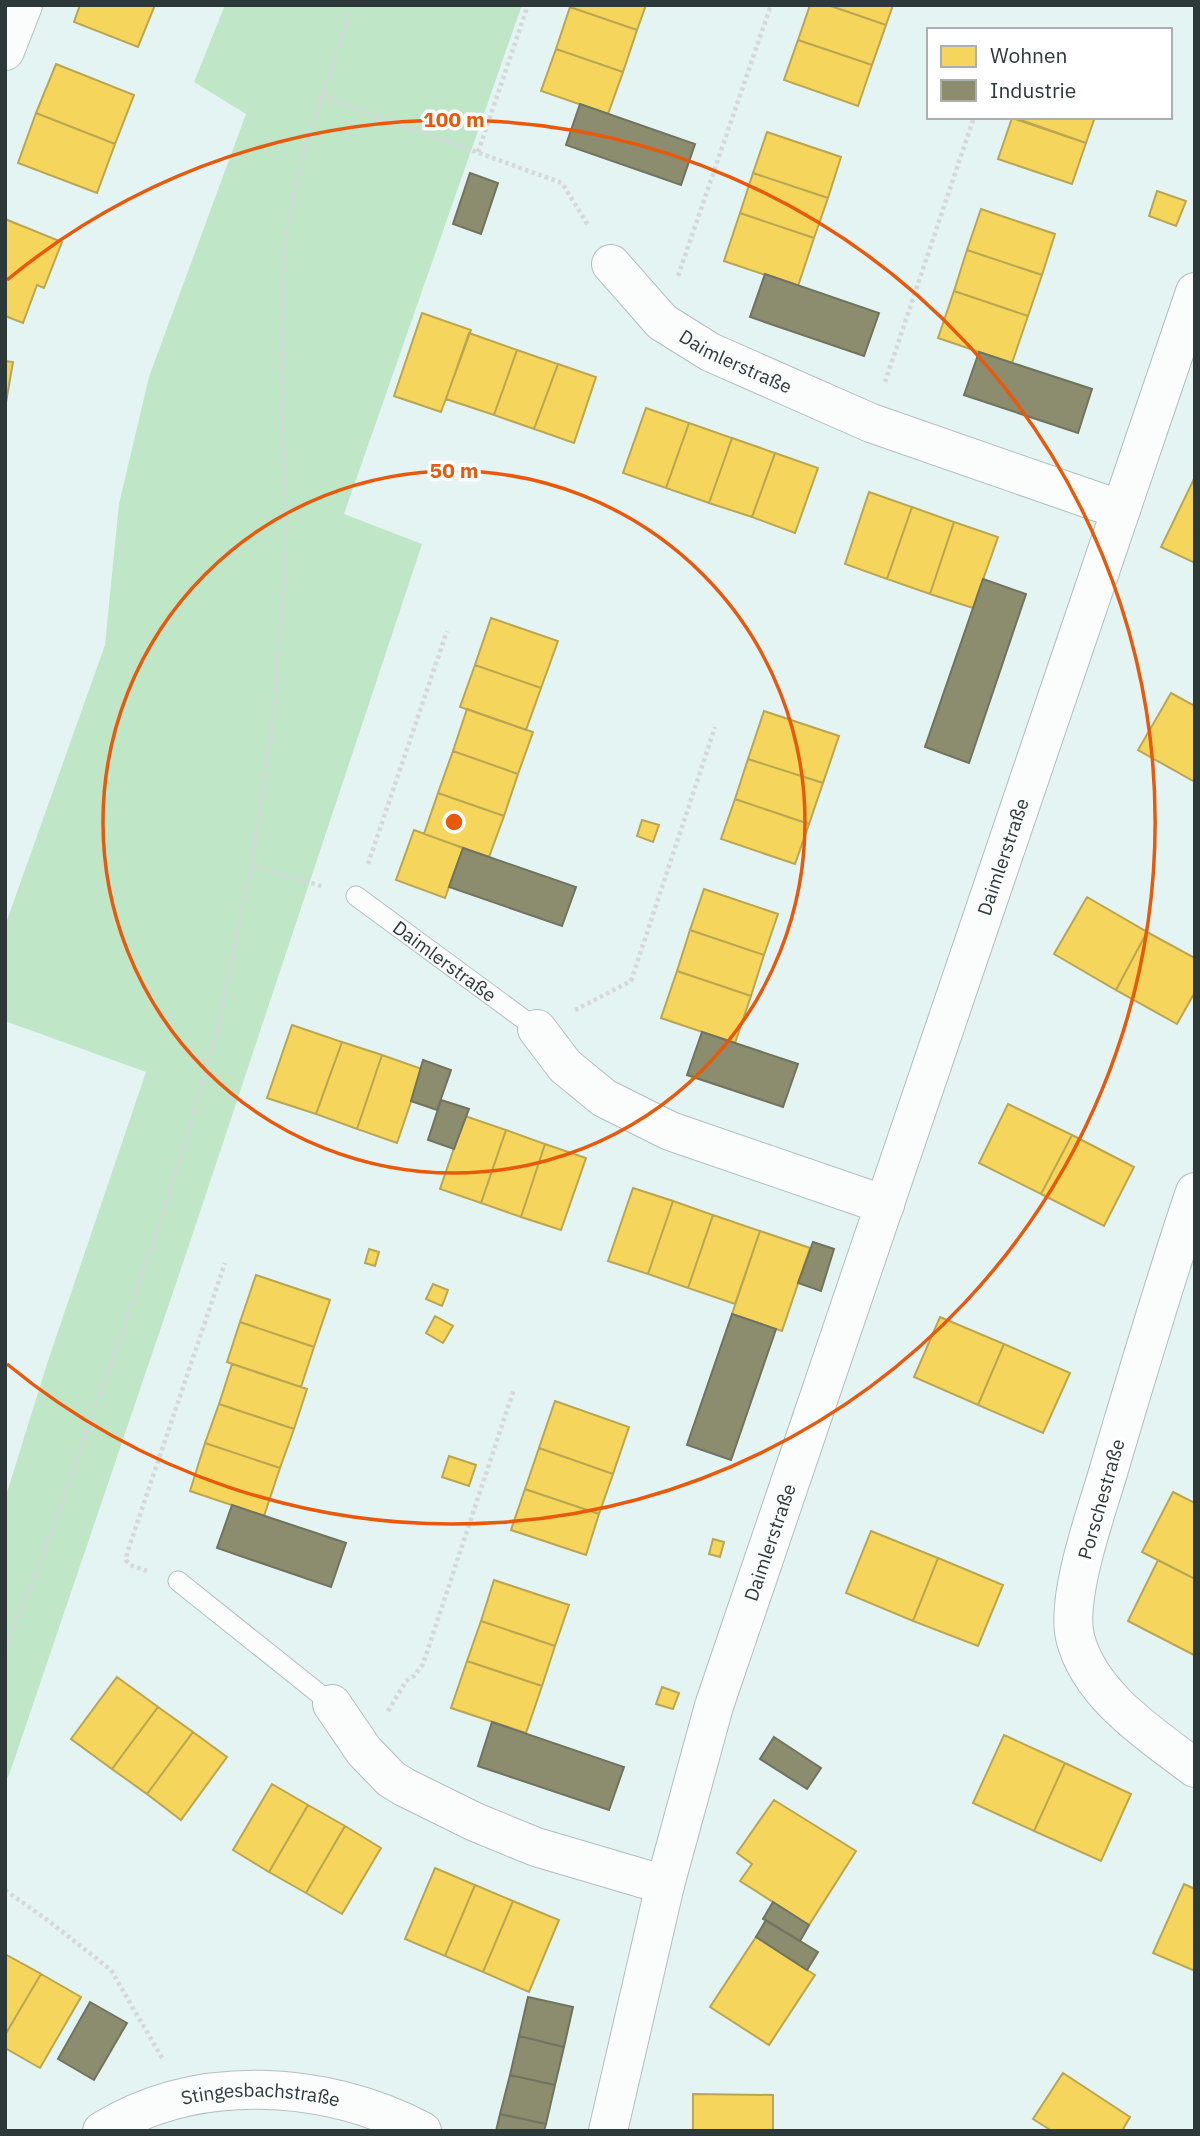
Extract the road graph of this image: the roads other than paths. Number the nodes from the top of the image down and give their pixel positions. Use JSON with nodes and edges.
{"nodes":[{"id":1,"x":23,"y":5,"type":"edge"},
{"id":2,"x":5,"y":51,"type":"edge"},
{"id":3,"x":611,"y":264,"type":"dead end"},
{"id":4,"x":1195,"y":292,"type":"edge"},
{"id":5,"x":1180,"y":382,"type":"edge"},
{"id":6,"x":1121,"y":510,"type":"junction"},
{"id":7,"x":356,"y":897,"type":"road end"},
{"id":8,"x":537,"y":1029,"type":"joint"},
{"id":9,"x":1195,"y":1192,"type":"edge"},
{"id":10,"x":885,"y":1205,"type":"junction"},
{"id":11,"x":178,"y":1581,"type":"road end"},
{"id":12,"x":332,"y":1704,"type":"joint"},
{"id":13,"x":1195,"y":1768,"type":"edge"},
{"id":14,"x":665,"y":1885,"type":"junction"},
{"id":15,"x":102,"y":2131,"type":"edge"},
{"id":16,"x":422,"y":2131,"type":"edge"},
{"id":17,"x":608,"y":2131,"type":"edge"}],
"edges":[{"from":1,"to":2,"type":"street"},
{"from":3,"to":6,"type":"street","name":"Daimlerstraße"},
{"from":4,"to":5,"type":"street","name":"Daimlerstraße"},
{"from":5,"to":6,"type":"street","name":"Daimlerstraße"},
{"from":6,"to":10,"type":"street","name":"Daimlerstraße"},
{"from":7,"to":8,"type":"lane","name":"Daimlerstraße"},
{"from":8,"to":10,"type":"street","name":"Daimlerstraße"},
{"from":9,"to":13,"type":"street","name":"Porschestraße"},
{"from":10,"to":14,"type":"street","name":"Daimlerstraße"},
{"from":11,"to":12,"type":"lane"},
{"from":12,"to":14,"type":"street"},
{"from":14,"to":17,"type":"street","name":"Daimlerstraße"},
{"from":15,"to":16,"type":"street","name":"Stingesbachstraße"}]}
